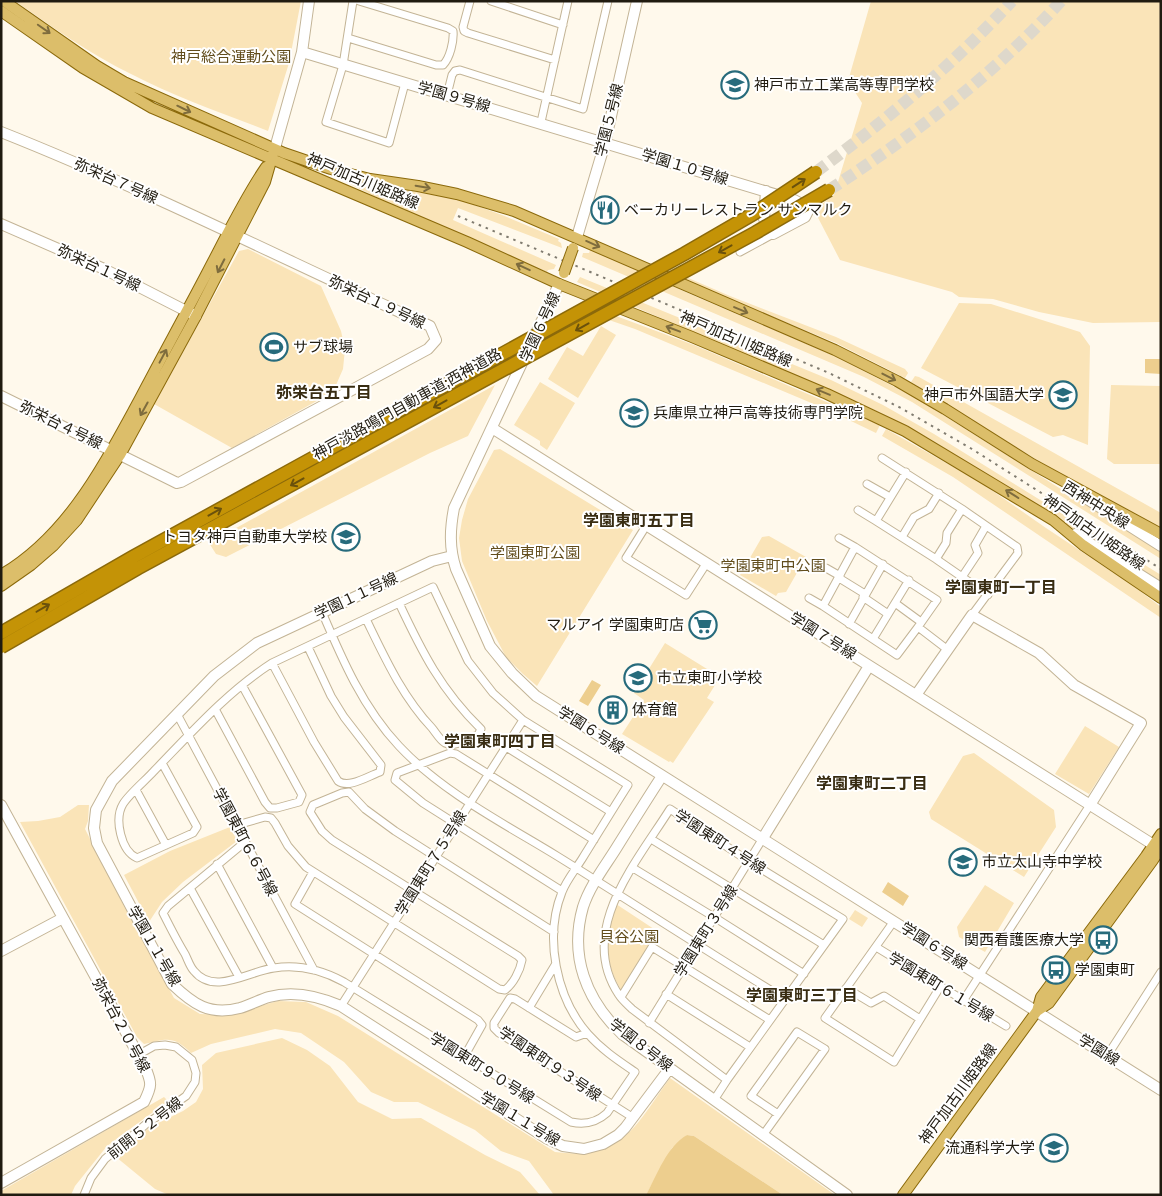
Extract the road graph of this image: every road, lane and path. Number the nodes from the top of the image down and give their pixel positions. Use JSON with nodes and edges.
{"nodes":[{"id":1,"x":4,"y":1,"type":"edge"},
{"id":2,"x":309,"y":1,"type":"edge"},
{"id":3,"x":353,"y":1,"type":"edge"},
{"id":4,"x":359,"y":1,"type":"edge"},
{"id":5,"x":470,"y":1,"type":"edge"},
{"id":6,"x":491,"y":1,"type":"edge"},
{"id":7,"x":568,"y":1,"type":"edge"},
{"id":8,"x":608,"y":1,"type":"edge"},
{"id":9,"x":637,"y":1,"type":"edge"},
{"id":10,"x":1,"y":11,"type":"edge"},
{"id":11,"x":563,"y":24,"type":"junction"},
{"id":12,"x":348,"y":38,"type":"junction"},
{"id":13,"x":302,"y":52,"type":"junction"},
{"id":14,"x":555,"y":60,"type":"junction"},
{"id":15,"x":344,"y":65,"type":"junction"},
{"id":16,"x":404,"y":83,"type":"junction"},
{"id":17,"x":447,"y":95,"type":"junction"},
{"id":18,"x":546,"y":98,"type":"junction"},
{"id":19,"x":541,"y":122,"type":"junction"},
{"id":20,"x":1,"y":132,"type":"edge"},
{"id":21,"x":605,"y":143,"type":"junction"},
{"id":22,"x":275,"y":148,"type":"junction"},
{"id":23,"x":272,"y":159,"type":"junction"},
{"id":24,"x":816,"y":172,"type":"tunnel mouth"},
{"id":25,"x":828,"y":190,"type":"tunnel mouth"},
{"id":26,"x":766,"y":192,"type":"junction"},
{"id":27,"x":1,"y":224,"type":"edge"},
{"id":28,"x":233,"y":234,"type":"junction"},
{"id":29,"x":773,"y":234,"type":"junction"},
{"id":30,"x":577,"y":237,"type":"junction"},
{"id":31,"x":740,"y":252,"type":"dead end"},
{"id":32,"x":559,"y":284,"type":"junction"},
{"id":33,"x":191,"y":314,"type":"junction"},
{"id":34,"x":1,"y":396,"type":"edge"},
{"id":35,"x":492,"y":428,"type":"junction"},
{"id":36,"x":116,"y":453,"type":"junction"},
{"id":37,"x":882,"y":458,"type":"dead end"},
{"id":38,"x":1032,"y":464,"type":"junction"},
{"id":39,"x":906,"y":472,"type":"junction"},
{"id":40,"x":867,"y":484,"type":"dead end"},
{"id":41,"x":939,"y":493,"type":"junction"},
{"id":42,"x":890,"y":497,"type":"junction"},
{"id":43,"x":962,"y":509,"type":"junction"},
{"id":44,"x":858,"y":510,"type":"dead end"},
{"id":45,"x":1053,"y":520,"type":"junction"},
{"id":46,"x":876,"y":521,"type":"junction"},
{"id":47,"x":646,"y":526,"type":"junction"},
{"id":48,"x":986,"y":526,"type":"junction"},
{"id":49,"x":1161,"y":534,"type":"edge"},
{"id":50,"x":902,"y":537,"type":"junction"},
{"id":51,"x":839,"y":538,"type":"dead end"},
{"id":52,"x":1161,"y":546,"type":"edge"},
{"id":53,"x":855,"y":547,"type":"junction"},
{"id":54,"x":452,"y":556,"type":"junction"},
{"id":55,"x":936,"y":559,"type":"junction"},
{"id":56,"x":706,"y":564,"type":"junction"},
{"id":57,"x":883,"y":564,"type":"junction"},
{"id":58,"x":826,"y":568,"type":"dead end"},
{"id":59,"x":1,"y":575,"type":"edge"},
{"id":60,"x":839,"y":577,"type":"junction"},
{"id":61,"x":962,"y":577,"type":"junction"},
{"id":62,"x":909,"y":580,"type":"junction"},
{"id":63,"x":1,"y":586,"type":"edge"},
{"id":64,"x":1161,"y":588,"type":"edge"},
{"id":65,"x":988,"y":595,"type":"junction"},
{"id":66,"x":864,"y":596,"type":"junction"},
{"id":67,"x":809,"y":598,"type":"dead end"},
{"id":68,"x":1161,"y":598,"type":"edge"},
{"id":69,"x":399,"y":603,"type":"junction"},
{"id":70,"x":895,"y":603,"type":"junction"},
{"id":71,"x":823,"y":606,"type":"junction"},
{"id":72,"x":322,"y":612,"type":"junction"},
{"id":73,"x":888,"y":614,"type":"junction"},
{"id":74,"x":972,"y":615,"type":"junction"},
{"id":75,"x":366,"y":619,"type":"junction"},
{"id":76,"x":850,"y":624,"type":"junction"},
{"id":77,"x":919,"y":624,"type":"junction"},
{"id":78,"x":1,"y":633,"type":"edge"},
{"id":79,"x":332,"y":636,"type":"junction"},
{"id":80,"x":873,"y":638,"type":"junction"},
{"id":81,"x":1,"y":647,"type":"edge"},
{"id":82,"x":308,"y":647,"type":"junction"},
{"id":83,"x":948,"y":650,"type":"junction"},
{"id":84,"x":272,"y":663,"type":"junction"},
{"id":85,"x":869,"y":666,"type":"junction"},
{"id":86,"x":242,"y":685,"type":"junction"},
{"id":87,"x":916,"y":695,"type":"junction"},
{"id":88,"x":215,"y":710,"type":"junction"},
{"id":89,"x":177,"y":714,"type":"junction"},
{"id":90,"x":523,"y":720,"type":"junction"},
{"id":91,"x":188,"y":735,"type":"junction"},
{"id":92,"x":506,"y":747,"type":"junction"},
{"id":93,"x":162,"y":763,"type":"junction"},
{"id":94,"x":418,"y":765,"type":"junction"},
{"id":95,"x":488,"y":774,"type":"junction"},
{"id":96,"x":662,"y":776,"type":"junction"},
{"id":97,"x":136,"y":790,"type":"junction"},
{"id":98,"x":470,"y":802,"type":"junction"},
{"id":99,"x":1,"y":804,"type":"edge"},
{"id":100,"x":1090,"y":805,"type":"junction"},
{"id":101,"x":612,"y":812,"type":"junction"},
{"id":102,"x":456,"y":824,"type":"junction"},
{"id":103,"x":237,"y":825,"type":"junction"},
{"id":104,"x":1161,"y":834,"type":"edge"},
{"id":105,"x":763,"y":838,"type":"junction"},
{"id":106,"x":651,"y":839,"type":"junction"},
{"id":107,"x":594,"y":840,"type":"junction"},
{"id":108,"x":246,"y":842,"type":"junction"},
{"id":109,"x":166,"y":845,"type":"junction"},
{"id":110,"x":1158,"y":848,"type":"edge"},
{"id":111,"x":435,"y":858,"type":"junction"},
{"id":112,"x":750,"y":862,"type":"junction"},
{"id":113,"x":217,"y":864,"type":"junction"},
{"id":114,"x":633,"y":868,"type":"junction"},
{"id":115,"x":575,"y":870,"type":"junction"},
{"id":116,"x":313,"y":872,"type":"junction"},
{"id":117,"x":596,"y":881,"type":"junction"},
{"id":118,"x":190,"y":888,"type":"junction"},
{"id":119,"x":732,"y":889,"type":"junction"},
{"id":120,"x":562,"y":891,"type":"junction"},
{"id":121,"x":413,"y":892,"type":"junction"},
{"id":122,"x":617,"y":894,"type":"junction"},
{"id":123,"x":714,"y":917,"type":"junction"},
{"id":124,"x":63,"y":918,"type":"junction"},
{"id":125,"x":894,"y":921,"type":"junction"},
{"id":126,"x":394,"y":923,"type":"junction"},
{"id":127,"x":554,"y":932,"type":"junction"},
{"id":128,"x":696,"y":945,"type":"junction"},
{"id":129,"x":824,"y":946,"type":"junction"},
{"id":130,"x":876,"y":947,"type":"junction"},
{"id":131,"x":1,"y":952,"type":"edge"},
{"id":132,"x":374,"y":954,"type":"junction"},
{"id":133,"x":555,"y":965,"type":"junction"},
{"id":134,"x":683,"y":966,"type":"junction"},
{"id":135,"x":273,"y":968,"type":"junction"},
{"id":136,"x":314,"y":970,"type":"junction"},
{"id":137,"x":1161,"y":972,"type":"edge"},
{"id":138,"x":804,"y":974,"type":"junction"},
{"id":139,"x":980,"y":975,"type":"junction"},
{"id":140,"x":239,"y":977,"type":"junction"},
{"id":141,"x":353,"y":987,"type":"junction"},
{"id":142,"x":940,"y":987,"type":"junction"},
{"id":143,"x":846,"y":988,"type":"junction"},
{"id":144,"x":666,"y":994,"type":"junction"},
{"id":145,"x":621,"y":997,"type":"junction"},
{"id":146,"x":785,"y":999,"type":"junction"},
{"id":147,"x":964,"y":1001,"type":"junction"},
{"id":148,"x":341,"y":1006,"type":"junction"},
{"id":149,"x":529,"y":1008,"type":"junction"},
{"id":150,"x":1037,"y":1011,"type":"junction"},
{"id":151,"x":920,"y":1018,"type":"junction"},
{"id":152,"x":770,"y":1020,"type":"junction"},
{"id":153,"x":649,"y":1023,"type":"junction"},
{"id":154,"x":1006,"y":1026,"type":"dead end"},
{"id":155,"x":586,"y":1033,"type":"junction"},
{"id":156,"x":750,"y":1047,"type":"junction"},
{"id":157,"x":138,"y":1055,"type":"junction"},
{"id":158,"x":1107,"y":1056,"type":"junction"},
{"id":159,"x":464,"y":1057,"type":"junction"},
{"id":160,"x":670,"y":1068,"type":"junction"},
{"id":161,"x":727,"y":1080,"type":"junction"},
{"id":162,"x":1161,"y":1090,"type":"edge"},
{"id":163,"x":714,"y":1100,"type":"junction"},
{"id":164,"x":613,"y":1106,"type":"junction"},
{"id":165,"x":778,"y":1114,"type":"junction"},
{"id":166,"x":632,"y":1117,"type":"junction"},
{"id":167,"x":763,"y":1135,"type":"junction"},
{"id":168,"x":1,"y":1183,"type":"edge"},
{"id":169,"x":84,"y":1195,"type":"edge"},
{"id":170,"x":847,"y":1195,"type":"edge"},
{"id":171,"x":903,"y":1195,"type":"edge"}],
"edges":[{"from":1,"to":22,"type":"main road","name":"神戸加古川姫路線","one_way":true},
{"from":2,"to":13,"type":"street"},
{"from":3,"to":12,"type":"street"},
{"from":4,"to":12,"type":"street"},
{"from":5,"to":14,"type":"street"},
{"from":6,"to":11,"type":"street"},
{"from":7,"to":11,"type":"street"},
{"from":8,"to":18,"type":"street"},
{"from":9,"to":21,"type":"street","name":"学園５号線"},
{"from":10,"to":23,"type":"main road","name":"神戸加古川姫路線"},
{"from":11,"to":14,"type":"street"},
{"from":12,"to":15,"type":"street"},
{"from":13,"to":15,"type":"street","name":"学園９号線"},
{"from":13,"to":22,"type":"street"},
{"from":14,"to":18,"type":"street"},
{"from":15,"to":16,"type":"street","name":"学園９号線"},
{"from":15,"to":16,"type":"street"},
{"from":16,"to":17,"type":"street","name":"学園９号線"},
{"from":17,"to":18,"type":"street"},
{"from":17,"to":19,"type":"street","name":"学園９号線"},
{"from":18,"to":19,"type":"street"},
{"from":19,"to":21,"type":"street","name":"学園９号線"},
{"from":20,"to":28,"type":"street","name":"弥栄台７号線"},
{"from":21,"to":26,"type":"street","name":"学園１０号線"},
{"from":21,"to":30,"type":"street","name":"学園５号線"},
{"from":22,"to":23,"type":"main road"},
{"from":22,"to":30,"type":"main road","name":"神戸加古川姫路線","one_way":true},
{"from":23,"to":28,"type":"main road"},
{"from":32,"to":23,"type":"main road","name":"神戸加古川姫路線","one_way":true},
{"from":78,"to":24,"type":"highway","name":"神戸淡路鳴門自動車道;西神道路","one_way":true,"bridge":true},
{"from":25,"to":81,"type":"highway","name":"神戸淡路鳴門自動車道;西神道路","one_way":true,"bridge":true},
{"from":26,"to":29,"type":"street"},
{"from":26,"to":29,"type":"street","name":"学園１０号線"},
{"from":27,"to":33,"type":"street","name":"弥栄台１号線"},
{"from":28,"to":33,"type":"main road"},
{"from":28,"to":36,"type":"street","name":"弥栄台１９号線"},
{"from":29,"to":31,"type":"street"},
{"from":30,"to":32,"type":"main road","bridge":true},
{"from":30,"to":38,"type":"main road","name":"神戸加古川姫路線","one_way":true},
{"from":32,"to":35,"type":"street","name":"学園６号線"},
{"from":45,"to":32,"type":"main road","name":"神戸加古川姫路線","one_way":true},
{"from":33,"to":36,"type":"main road"},
{"from":34,"to":36,"type":"street","name":"弥栄台４号線"},
{"from":35,"to":47,"type":"street","name":"学園７号線"},
{"from":35,"to":54,"type":"street","name":"学園６号線"},
{"from":36,"to":59,"type":"main road"},
{"from":36,"to":63,"type":"main road"},
{"from":37,"to":39,"type":"street"},
{"from":38,"to":49,"type":"main road","name":"神戸加古川姫路線"},
{"from":38,"to":52,"type":"street","name":"西神中央線"},
{"from":39,"to":41,"type":"street"},
{"from":39,"to":42,"type":"street"},
{"from":40,"to":42,"type":"street"},
{"from":41,"to":43,"type":"street"},
{"from":41,"to":50,"type":"street"},
{"from":42,"to":46,"type":"street"},
{"from":43,"to":48,"type":"street"},
{"from":43,"to":55,"type":"street"},
{"from":44,"to":46,"type":"street"},
{"from":45,"to":64,"type":"street"},
{"from":45,"to":68,"type":"main road","name":"神戸加古川姫路線"},
{"from":46,"to":50,"type":"street"},
{"from":47,"to":56,"type":"street","name":"学園７号線"},
{"from":47,"to":56,"type":"street"},
{"from":48,"to":61,"type":"street"},
{"from":48,"to":65,"type":"street"},
{"from":50,"to":55,"type":"street"},
{"from":51,"to":53,"type":"street"},
{"from":53,"to":57,"type":"street"},
{"from":53,"to":60,"type":"street"},
{"from":54,"to":72,"type":"street","name":"学園１１号線"},
{"from":54,"to":96,"type":"street","name":"学園６号線"},
{"from":55,"to":61,"type":"street"},
{"from":56,"to":85,"type":"street","name":"学園７号線"},
{"from":57,"to":62,"type":"street"},
{"from":57,"to":66,"type":"street"},
{"from":58,"to":60,"type":"street"},
{"from":60,"to":66,"type":"street"},
{"from":60,"to":71,"type":"street"},
{"from":61,"to":65,"type":"street"},
{"from":62,"to":70,"type":"street"},
{"from":62,"to":77,"type":"street"},
{"from":65,"to":74,"type":"street"},
{"from":66,"to":73,"type":"street"},
{"from":66,"to":76,"type":"street"},
{"from":67,"to":71,"type":"street"},
{"from":69,"to":75,"type":"street"},
{"from":69,"to":75,"type":"street"},
{"from":69,"to":90,"type":"street"},
{"from":70,"to":73,"type":"street"},
{"from":70,"to":77,"type":"street"},
{"from":71,"to":76,"type":"street"},
{"from":72,"to":79,"type":"street"},
{"from":72,"to":89,"type":"street","name":"学園１１号線"},
{"from":73,"to":80,"type":"street"},
{"from":74,"to":83,"type":"street"},
{"from":74,"to":100,"type":"street"},
{"from":75,"to":79,"type":"street"},
{"from":76,"to":80,"type":"street"},
{"from":77,"to":80,"type":"street"},
{"from":77,"to":83,"type":"street"},
{"from":79,"to":82,"type":"street"},
{"from":79,"to":94,"type":"street"},
{"from":82,"to":84,"type":"street"},
{"from":82,"to":84,"type":"street"},
{"from":83,"to":87,"type":"street"},
{"from":84,"to":86,"type":"street"},
{"from":85,"to":87,"type":"street","name":"学園７号線"},
{"from":85,"to":105,"type":"street"},
{"from":86,"to":88,"type":"street"},
{"from":86,"to":88,"type":"street"},
{"from":87,"to":100,"type":"street","name":"学園７号線"},
{"from":88,"to":91,"type":"street"},
{"from":89,"to":91,"type":"street","name":"学園東町６６号線"},
{"from":89,"to":148,"type":"street","name":"学園１１号線"},
{"from":90,"to":92,"type":"street","name":"学園東町７５号線"},
{"from":90,"to":101,"type":"street"},
{"from":91,"to":93,"type":"street"},
{"from":91,"to":103,"type":"street","name":"学園東町６６号線"},
{"from":92,"to":95,"type":"street","name":"学園東町７５号線"},
{"from":92,"to":101,"type":"street"},
{"from":93,"to":97,"type":"street"},
{"from":93,"to":109,"type":"street"},
{"from":94,"to":95,"type":"street"},
{"from":94,"to":98,"type":"street"},
{"from":94,"to":102,"type":"street"},
{"from":95,"to":98,"type":"street","name":"学園東町７５号線"},
{"from":95,"to":107,"type":"street"},
{"from":96,"to":105,"type":"street","name":"学園６号線"},
{"from":96,"to":117,"type":"street","name":"学園８号線"},
{"from":97,"to":109,"type":"street"},
{"from":97,"to":109,"type":"street"},
{"from":98,"to":102,"type":"street","name":"学園東町７５号線"},
{"from":98,"to":115,"type":"street"},
{"from":99,"to":124,"type":"street","name":"弥栄台２０号線"},
{"from":100,"to":110,"type":"street","name":"学園７号線"},
{"from":100,"to":139,"type":"street"},
{"from":101,"to":107,"type":"street"},
{"from":102,"to":111,"type":"street","name":"学園東町７５号線"},
{"from":102,"to":120,"type":"street"},
{"from":103,"to":108,"type":"street","name":"学園東町６６号線"},
{"from":103,"to":116,"type":"street"},
{"from":104,"to":110,"type":"main road","name":"神戸加古川姫路線"},
{"from":105,"to":112,"type":"street","name":"学園東町３号線"},
{"from":105,"to":125,"type":"street","name":"学園６号線"},
{"from":106,"to":112,"type":"street","name":"学園東町４号線"},
{"from":106,"to":114,"type":"street","name":"学園東町４号線"},
{"from":106,"to":119,"type":"street"},
{"from":107,"to":115,"type":"street"},
{"from":108,"to":113,"type":"street"},
{"from":108,"to":136,"type":"street","name":"学園東町６６号線"},
{"from":110,"to":150,"type":"main road","name":"神戸加古川姫路線"},
{"from":111,"to":121,"type":"street","name":"学園東町７５号線"},
{"from":111,"to":121,"type":"street"},
{"from":111,"to":127,"type":"street"},
{"from":112,"to":119,"type":"street","name":"学園東町３号線"},
{"from":112,"to":129,"type":"street","name":"学園東町４号線"},
{"from":113,"to":118,"type":"street"},
{"from":113,"to":135,"type":"street"},
{"from":114,"to":122,"type":"street","name":"学園東町４号線"},
{"from":114,"to":123,"type":"street"},
{"from":115,"to":117,"type":"street"},
{"from":115,"to":120,"type":"street"},
{"from":116,"to":126,"type":"street"},
{"from":116,"to":132,"type":"street"},
{"from":117,"to":122,"type":"street"},
{"from":117,"to":160,"type":"street","name":"学園８号線"},
{"from":118,"to":140,"type":"street"},
{"from":118,"to":140,"type":"street","name":"学園東町９０号線"},
{"from":119,"to":123,"type":"street","name":"学園東町３号線"},
{"from":119,"to":129,"type":"street"},
{"from":120,"to":127,"type":"street"},
{"from":121,"to":126,"type":"street","name":"学園東町７５号線"},
{"from":121,"to":126,"type":"street"},
{"from":122,"to":128,"type":"street"},
{"from":122,"to":145,"type":"street","name":"学園東町４号線"},
{"from":123,"to":128,"type":"street","name":"学園東町３号線"},
{"from":123,"to":138,"type":"street"},
{"from":124,"to":131,"type":"street"},
{"from":124,"to":157,"type":"street","name":"弥栄台２０号線"},
{"from":125,"to":130,"type":"street"},
{"from":125,"to":139,"type":"street","name":"学園６号線"},
{"from":126,"to":132,"type":"street","name":"学園東町７５号線"},
{"from":127,"to":133,"type":"street"},
{"from":128,"to":134,"type":"street","name":"学園東町３号線"},
{"from":128,"to":146,"type":"street"},
{"from":129,"to":138,"type":"street","name":"学園東町４号線"},
{"from":130,"to":142,"type":"street","name":"学園東町６１号線"},
{"from":130,"to":143,"type":"street"},
{"from":132,"to":141,"type":"street","name":"学園東町７５号線"},
{"from":132,"to":159,"type":"street"},
{"from":133,"to":149,"type":"street"},
{"from":133,"to":155,"type":"street"},
{"from":134,"to":144,"type":"street","name":"学園東町３号線"},
{"from":134,"to":145,"type":"street"},
{"from":134,"to":152,"type":"street"},
{"from":135,"to":136,"type":"street","name":"学園東町９０号線"},
{"from":135,"to":140,"type":"street","name":"学園東町９０号線"},
{"from":136,"to":141,"type":"street","name":"学園東町９０号線"},
{"from":137,"to":158,"type":"street"},
{"from":138,"to":146,"type":"street","name":"学園東町４号線"},
{"from":139,"to":147,"type":"street"},
{"from":139,"to":150,"type":"street","name":"学園６号線"},
{"from":141,"to":148,"type":"street","name":"学園東町７５号線"},
{"from":141,"to":159,"type":"street","name":"学園東町９０号線"},
{"from":142,"to":147,"type":"street","name":"学園東町６１号線"},
{"from":142,"to":151,"type":"street"},
{"from":143,"to":151,"type":"street"},
{"from":143,"to":151,"type":"street"},
{"from":144,"to":153,"type":"street","name":"学園東町３号線"},
{"from":144,"to":156,"type":"street"},
{"from":145,"to":153,"type":"street","name":"学園東町４号線"},
{"from":146,"to":152,"type":"street","name":"学園東町４号線"},
{"from":147,"to":154,"type":"street","name":"学園東町６１号線"},
{"from":148,"to":166,"type":"street","name":"学園１１号線"},
{"from":149,"to":155,"type":"street","name":"学園東町９３号線"},
{"from":149,"to":164,"type":"street","name":"学園東町９３号線"},
{"from":150,"to":158,"type":"street","name":"学園線"},
{"from":150,"to":171,"type":"main road","name":"神戸加古川姫路線"},
{"from":152,"to":156,"type":"street","name":"学園東町４号線"},
{"from":153,"to":161,"type":"street","name":"学園東町４号線"},
{"from":155,"to":164,"type":"street","name":"学園東町９０号線"},
{"from":156,"to":161,"type":"street","name":"学園東町４号線"},
{"from":157,"to":168,"type":"street","name":"弥栄台２０号線"},
{"from":157,"to":169,"type":"street","name":"前開５２号線"},
{"from":158,"to":162,"type":"street","name":"学園線"},
{"from":159,"to":164,"type":"street","name":"学園東町９０号線"},
{"from":160,"to":163,"type":"street","name":"学園８号線"},
{"from":160,"to":166,"type":"street","name":"学園１１号線"},
{"from":161,"to":163,"type":"street","name":"学園東町４号線"},
{"from":163,"to":167,"type":"street","name":"学園８号線"},
{"from":164,"to":166,"type":"street","name":"学園東町９３号線"},
{"from":165,"to":165,"type":"street"},
{"from":165,"to":167,"type":"street"},
{"from":167,"to":170,"type":"street","name":"学園８号線"}]}
